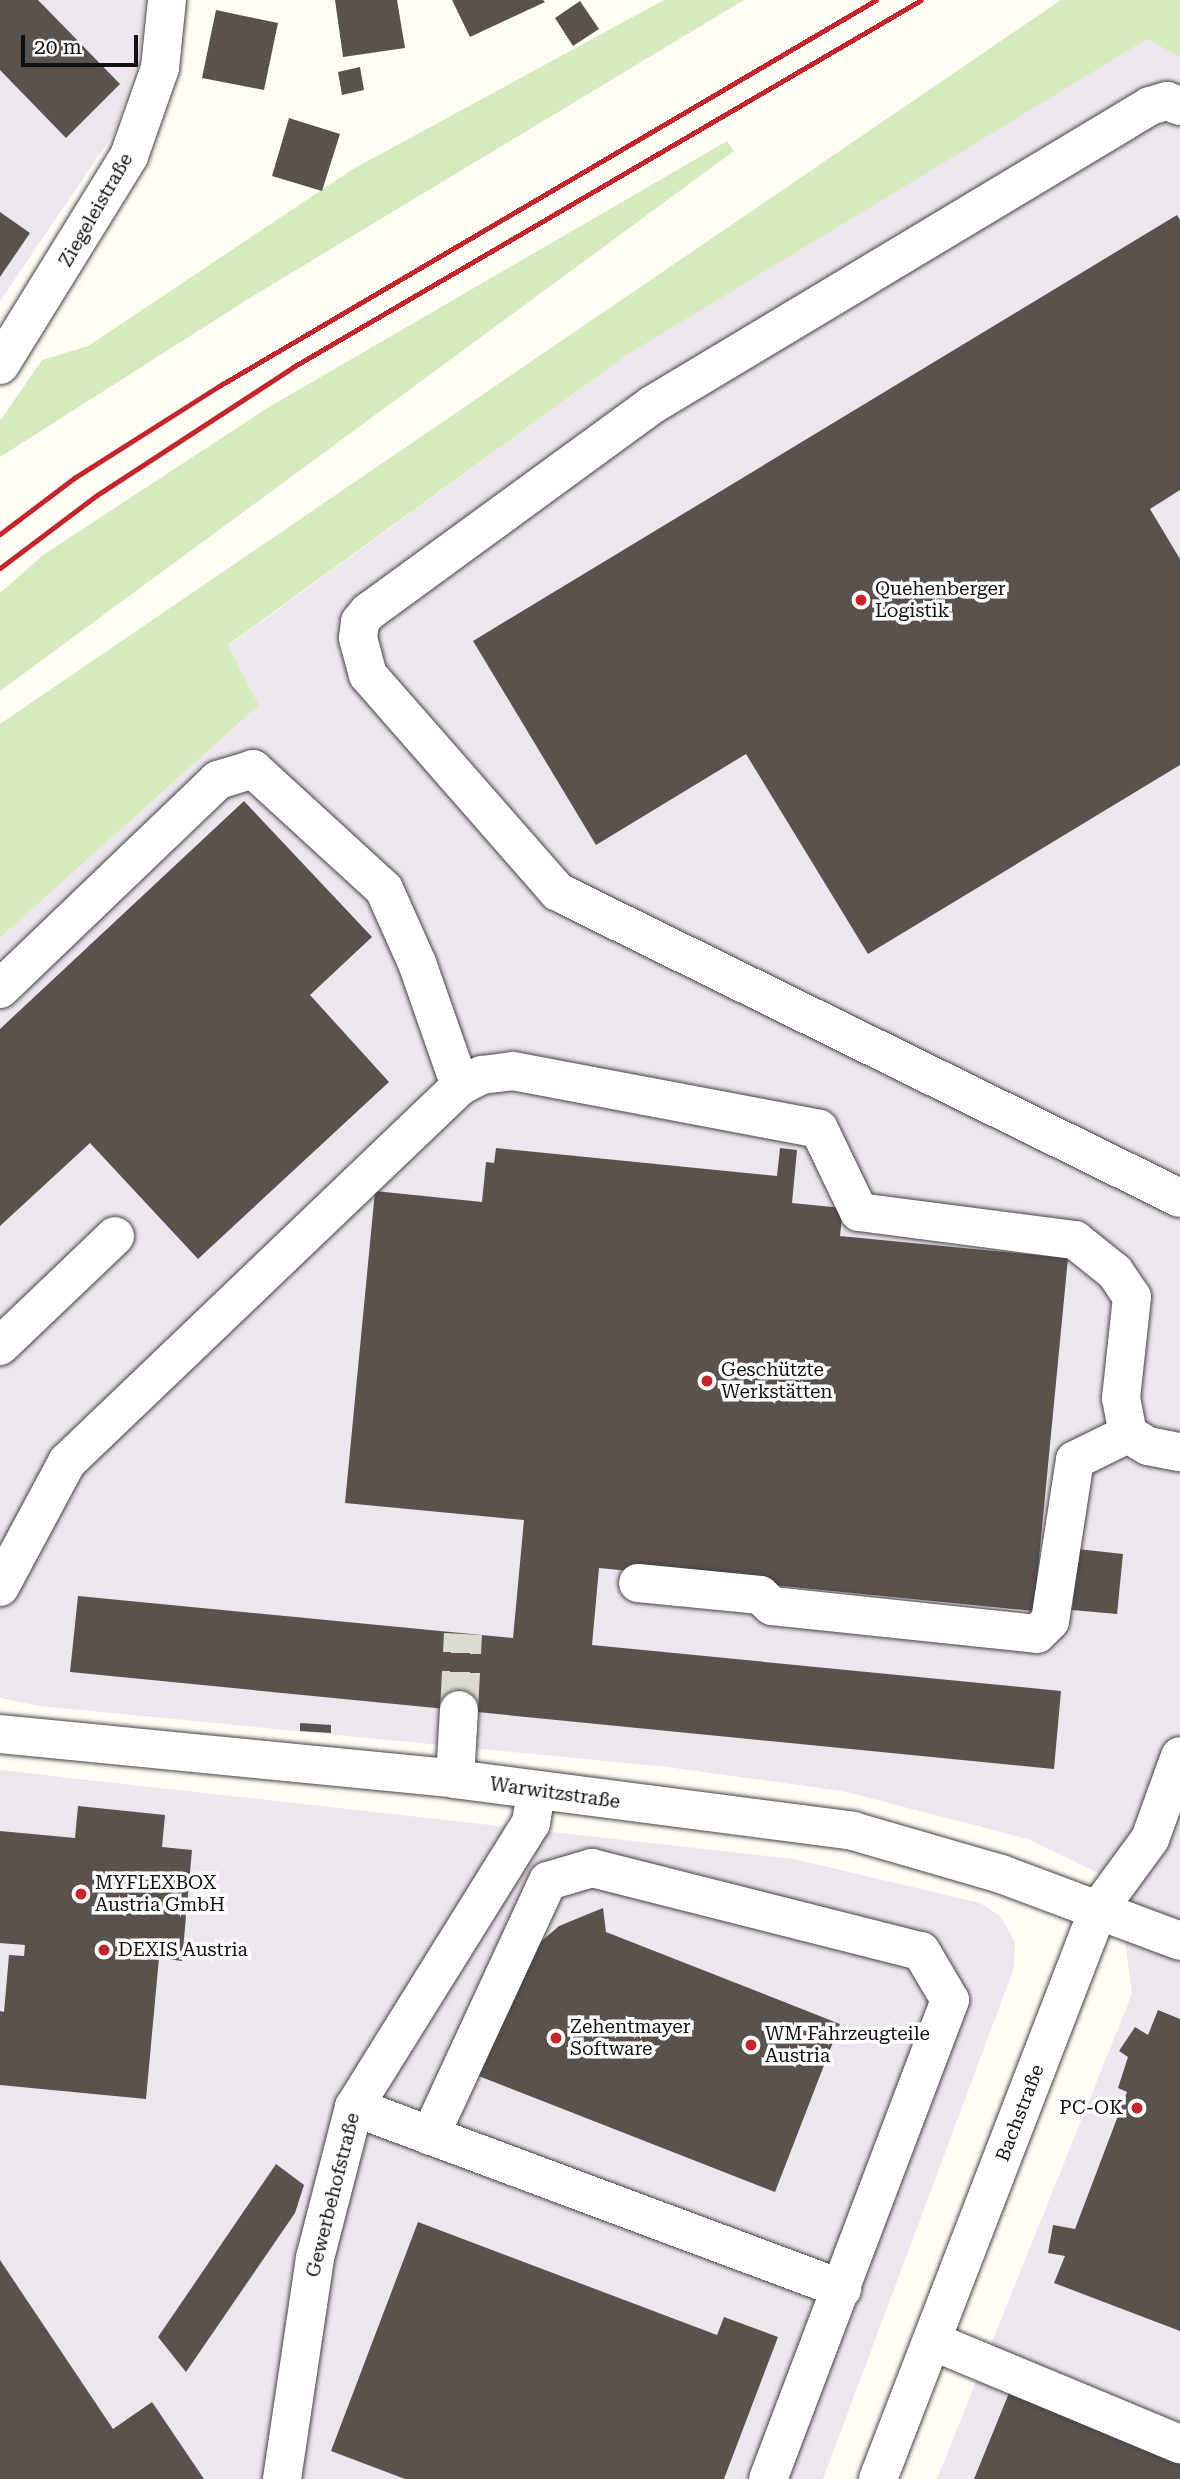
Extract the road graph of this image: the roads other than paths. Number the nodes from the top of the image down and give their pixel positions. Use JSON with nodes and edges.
{"nodes":[{"id":1,"x":167,"y":0,"type":"edge"},
{"id":2,"x":1180,"y":106,"type":"edge"},
{"id":3,"x":0,"y":365,"type":"edge"},
{"id":4,"x":0,"y":989,"type":"edge"},
{"id":5,"x":460,"y":1086,"type":"junction"},
{"id":6,"x":1180,"y":1198,"type":"edge"},
{"id":7,"x":115,"y":1236,"type":"dead end"},
{"id":8,"x":0,"y":1346,"type":"edge"},
{"id":9,"x":1128,"y":1434,"type":"junction"},
{"id":10,"x":1180,"y":1452,"type":"edge"},
{"id":11,"x":638,"y":1583,"type":"dead end"},
{"id":12,"x":0,"y":1587,"type":"edge"},
{"id":13,"x":458,"y":1710,"type":"tunnel mouth"},
{"id":14,"x":0,"y":1734,"type":"edge"},
{"id":15,"x":1180,"y":1756,"type":"edge"},
{"id":16,"x":455,"y":1779,"type":"junction"},
{"id":17,"x":536,"y":1791,"type":"junction"},
{"id":18,"x":1098,"y":1910,"type":"junction"},
{"id":19,"x":1180,"y":1941,"type":"edge"},
{"id":20,"x":354,"y":2106,"type":"junction"},
{"id":21,"x":430,"y":2136,"type":"junction"},
{"id":22,"x":842,"y":2288,"type":"junction"},
{"id":23,"x":932,"y":2341,"type":"junction"},
{"id":24,"x":1180,"y":2444,"type":"edge"},
{"id":25,"x":282,"y":2479,"type":"edge"},
{"id":26,"x":768,"y":2479,"type":"edge"},
{"id":27,"x":878,"y":2479,"type":"edge"}],
"edges":[{"from":1,"to":3,"type":"street","name":"Ziegeleistraße"},
{"from":2,"to":6,"type":"street"},
{"from":4,"to":5,"type":"street"},
{"from":5,"to":9,"type":"street"},
{"from":5,"to":12,"type":"street"},
{"from":7,"to":8,"type":"street"},
{"from":9,"to":10,"type":"street"},
{"from":9,"to":11,"type":"street"},
{"from":13,"to":16,"type":"street"},
{"from":14,"to":16,"type":"street","name":"Warwitzstraße"},
{"from":15,"to":18,"type":"street","name":"Bachstraße"},
{"from":16,"to":17,"type":"street","name":"Warwitzstraße"},
{"from":17,"to":18,"type":"street","name":"Warwitzstraße"},
{"from":17,"to":20,"type":"street","name":"Gewerbehofstraße"},
{"from":18,"to":19,"type":"street","name":"Warwitzstraße"},
{"from":18,"to":23,"type":"street","name":"Bachstraße"},
{"from":20,"to":21,"type":"street"},
{"from":20,"to":25,"type":"street","name":"Gewerbehofstraße"},
{"from":21,"to":22,"type":"street"},
{"from":21,"to":22,"type":"street"},
{"from":22,"to":26,"type":"street"},
{"from":23,"to":24,"type":"street"},
{"from":23,"to":27,"type":"street","name":"Bachstraße"}]}
